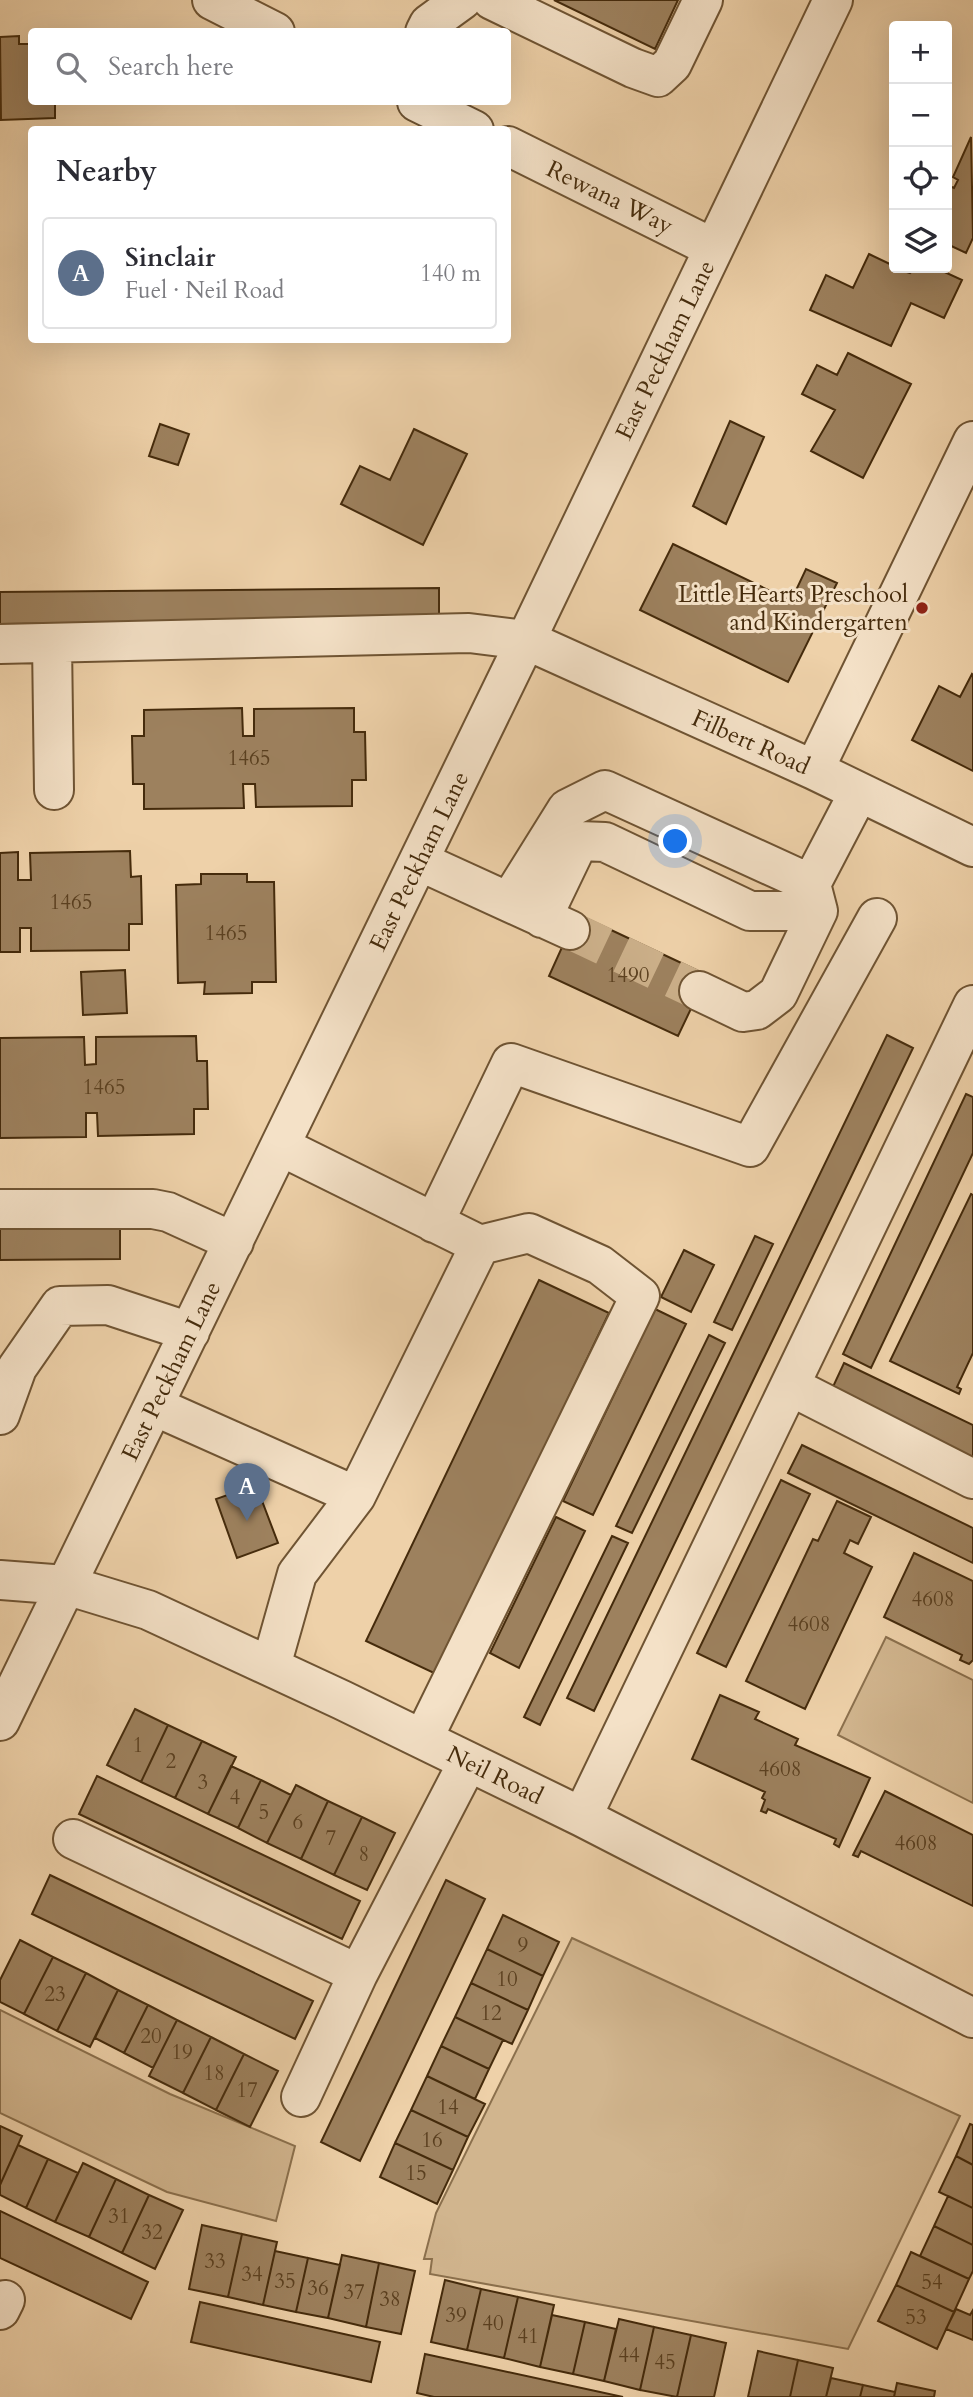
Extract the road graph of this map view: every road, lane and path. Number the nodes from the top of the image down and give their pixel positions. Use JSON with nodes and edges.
{"nodes":[{"id":1,"x":212,"y":0,"type":"edge"},
{"id":2,"x":462,"y":0,"type":"edge"},
{"id":3,"x":473,"y":0,"type":"edge"},
{"id":4,"x":492,"y":0,"type":"edge"},
{"id":5,"x":703,"y":0,"type":"edge"},
{"id":6,"x":833,"y":0,"type":"edge"},
{"id":7,"x":267,"y":28,"type":"edge"},
{"id":8,"x":427,"y":28,"type":"edge"},
{"id":9,"x":470,"y":28,"type":"edge"},
{"id":10,"x":432,"y":105,"type":"edge"},
{"id":11,"x":467,"y":126,"type":"edge"},
{"id":12,"x":511,"y":147,"type":"edge"},
{"id":13,"x":713,"y":248,"type":"junction"},
{"id":14,"x":973,"y":441,"type":"edge"},
{"id":15,"x":526,"y":640,"type":"junction"},
{"id":16,"x":52,"y":643,"type":"junction"},
{"id":17,"x":0,"y":644,"type":"edge"},
{"id":18,"x":814,"y":770,"type":"junction"},
{"id":19,"x":54,"y":790,"type":"dead end"},
{"id":20,"x":859,"y":792,"type":"junction"},
{"id":21,"x":973,"y":847,"type":"edge"},
{"id":22,"x":419,"y":860,"type":"junction"},
{"id":23,"x":815,"y":898,"type":"junction"},
{"id":24,"x":541,"y":917,"type":"junction"},
{"id":25,"x":877,"y":918,"type":"dead end"},
{"id":26,"x":698,"y":991,"type":"tunnel mouth"},
{"id":27,"x":973,"y":1005,"type":"edge"},
{"id":28,"x":280,"y":1146,"type":"junction"},
{"id":29,"x":0,"y":1209,"type":"edge"},
{"id":30,"x":435,"y":1223,"type":"junction"},
{"id":31,"x":234,"y":1242,"type":"junction"},
{"id":32,"x":480,"y":1245,"type":"junction"},
{"id":33,"x":190,"y":1332,"type":"junction"},
{"id":34,"x":790,"y":1386,"type":"junction"},
{"id":35,"x":154,"y":1406,"type":"junction"},
{"id":36,"x":0,"y":1415,"type":"edge"},
{"id":37,"x":973,"y":1479,"type":"edge"},
{"id":38,"x":356,"y":1496,"type":"junction"},
{"id":39,"x":0,"y":1580,"type":"edge"},
{"id":40,"x":66,"y":1585,"type":"junction"},
{"id":41,"x":271,"y":1666,"type":"junction"},
{"id":42,"x":0,"y":1721,"type":"edge"},
{"id":43,"x":423,"y":1739,"type":"junction"},
{"id":44,"x":468,"y":1762,"type":"junction"},
{"id":45,"x":582,"y":1817,"type":"junction"},
{"id":46,"x":73,"y":1839,"type":"dead end"},
{"id":47,"x":359,"y":1974,"type":"junction"},
{"id":48,"x":973,"y":2018,"type":"edge"},
{"id":49,"x":301,"y":2097,"type":"dead end"}],
"edges":[{"from":1,"to":7,"type":"street"},
{"from":2,"to":8,"type":"street"},
{"from":3,"to":9,"type":"street"},
{"from":4,"to":5,"type":"street"},
{"from":6,"to":13,"type":"street","name":"East Peckham Lane"},
{"from":10,"to":11,"type":"street"},
{"from":12,"to":13,"type":"street","name":"Rewana Way"},
{"from":13,"to":15,"type":"street","name":"East Peckham Lane"},
{"from":14,"to":18,"type":"street"},
{"from":15,"to":16,"type":"street","name":"Filbert Road"},
{"from":15,"to":18,"type":"street","name":"Filbert Road"},
{"from":15,"to":22,"type":"street","name":"East Peckham Lane"},
{"from":16,"to":17,"type":"street","name":"Filbert Road"},
{"from":16,"to":19,"type":"street"},
{"from":18,"to":20,"type":"street","name":"Filbert Road"},
{"from":20,"to":21,"type":"street","name":"Filbert Road"},
{"from":20,"to":23,"type":"street"},
{"from":22,"to":24,"type":"street"},
{"from":22,"to":28,"type":"street","name":"East Peckham Lane"},
{"from":23,"to":24,"type":"street"},
{"from":23,"to":24,"type":"street"},
{"from":23,"to":26,"type":"street"},
{"from":25,"to":30,"type":"street"},
{"from":27,"to":34,"type":"street"},
{"from":28,"to":30,"type":"street"},
{"from":28,"to":31,"type":"street","name":"East Peckham Lane"},
{"from":29,"to":31,"type":"street"},
{"from":30,"to":32,"type":"street"},
{"from":31,"to":33,"type":"street","name":"East Peckham Lane"},
{"from":32,"to":38,"type":"street"},
{"from":32,"to":43,"type":"street"},
{"from":33,"to":35,"type":"street","name":"East Peckham Lane"},
{"from":33,"to":36,"type":"street"},
{"from":34,"to":37,"type":"street"},
{"from":34,"to":45,"type":"street"},
{"from":35,"to":38,"type":"street"},
{"from":35,"to":40,"type":"street","name":"East Peckham Lane"},
{"from":38,"to":41,"type":"street"},
{"from":39,"to":40,"type":"street","name":"Neil Road"},
{"from":40,"to":41,"type":"street","name":"Neil Road"},
{"from":40,"to":42,"type":"street","name":"East Peckham Lane"},
{"from":41,"to":43,"type":"street","name":"Neil Road"},
{"from":43,"to":44,"type":"street","name":"Neil Road"},
{"from":44,"to":45,"type":"street","name":"Neil Road"},
{"from":44,"to":47,"type":"street"},
{"from":45,"to":48,"type":"street","name":"Neil Road"},
{"from":46,"to":47,"type":"street"},
{"from":47,"to":49,"type":"street"}]}
